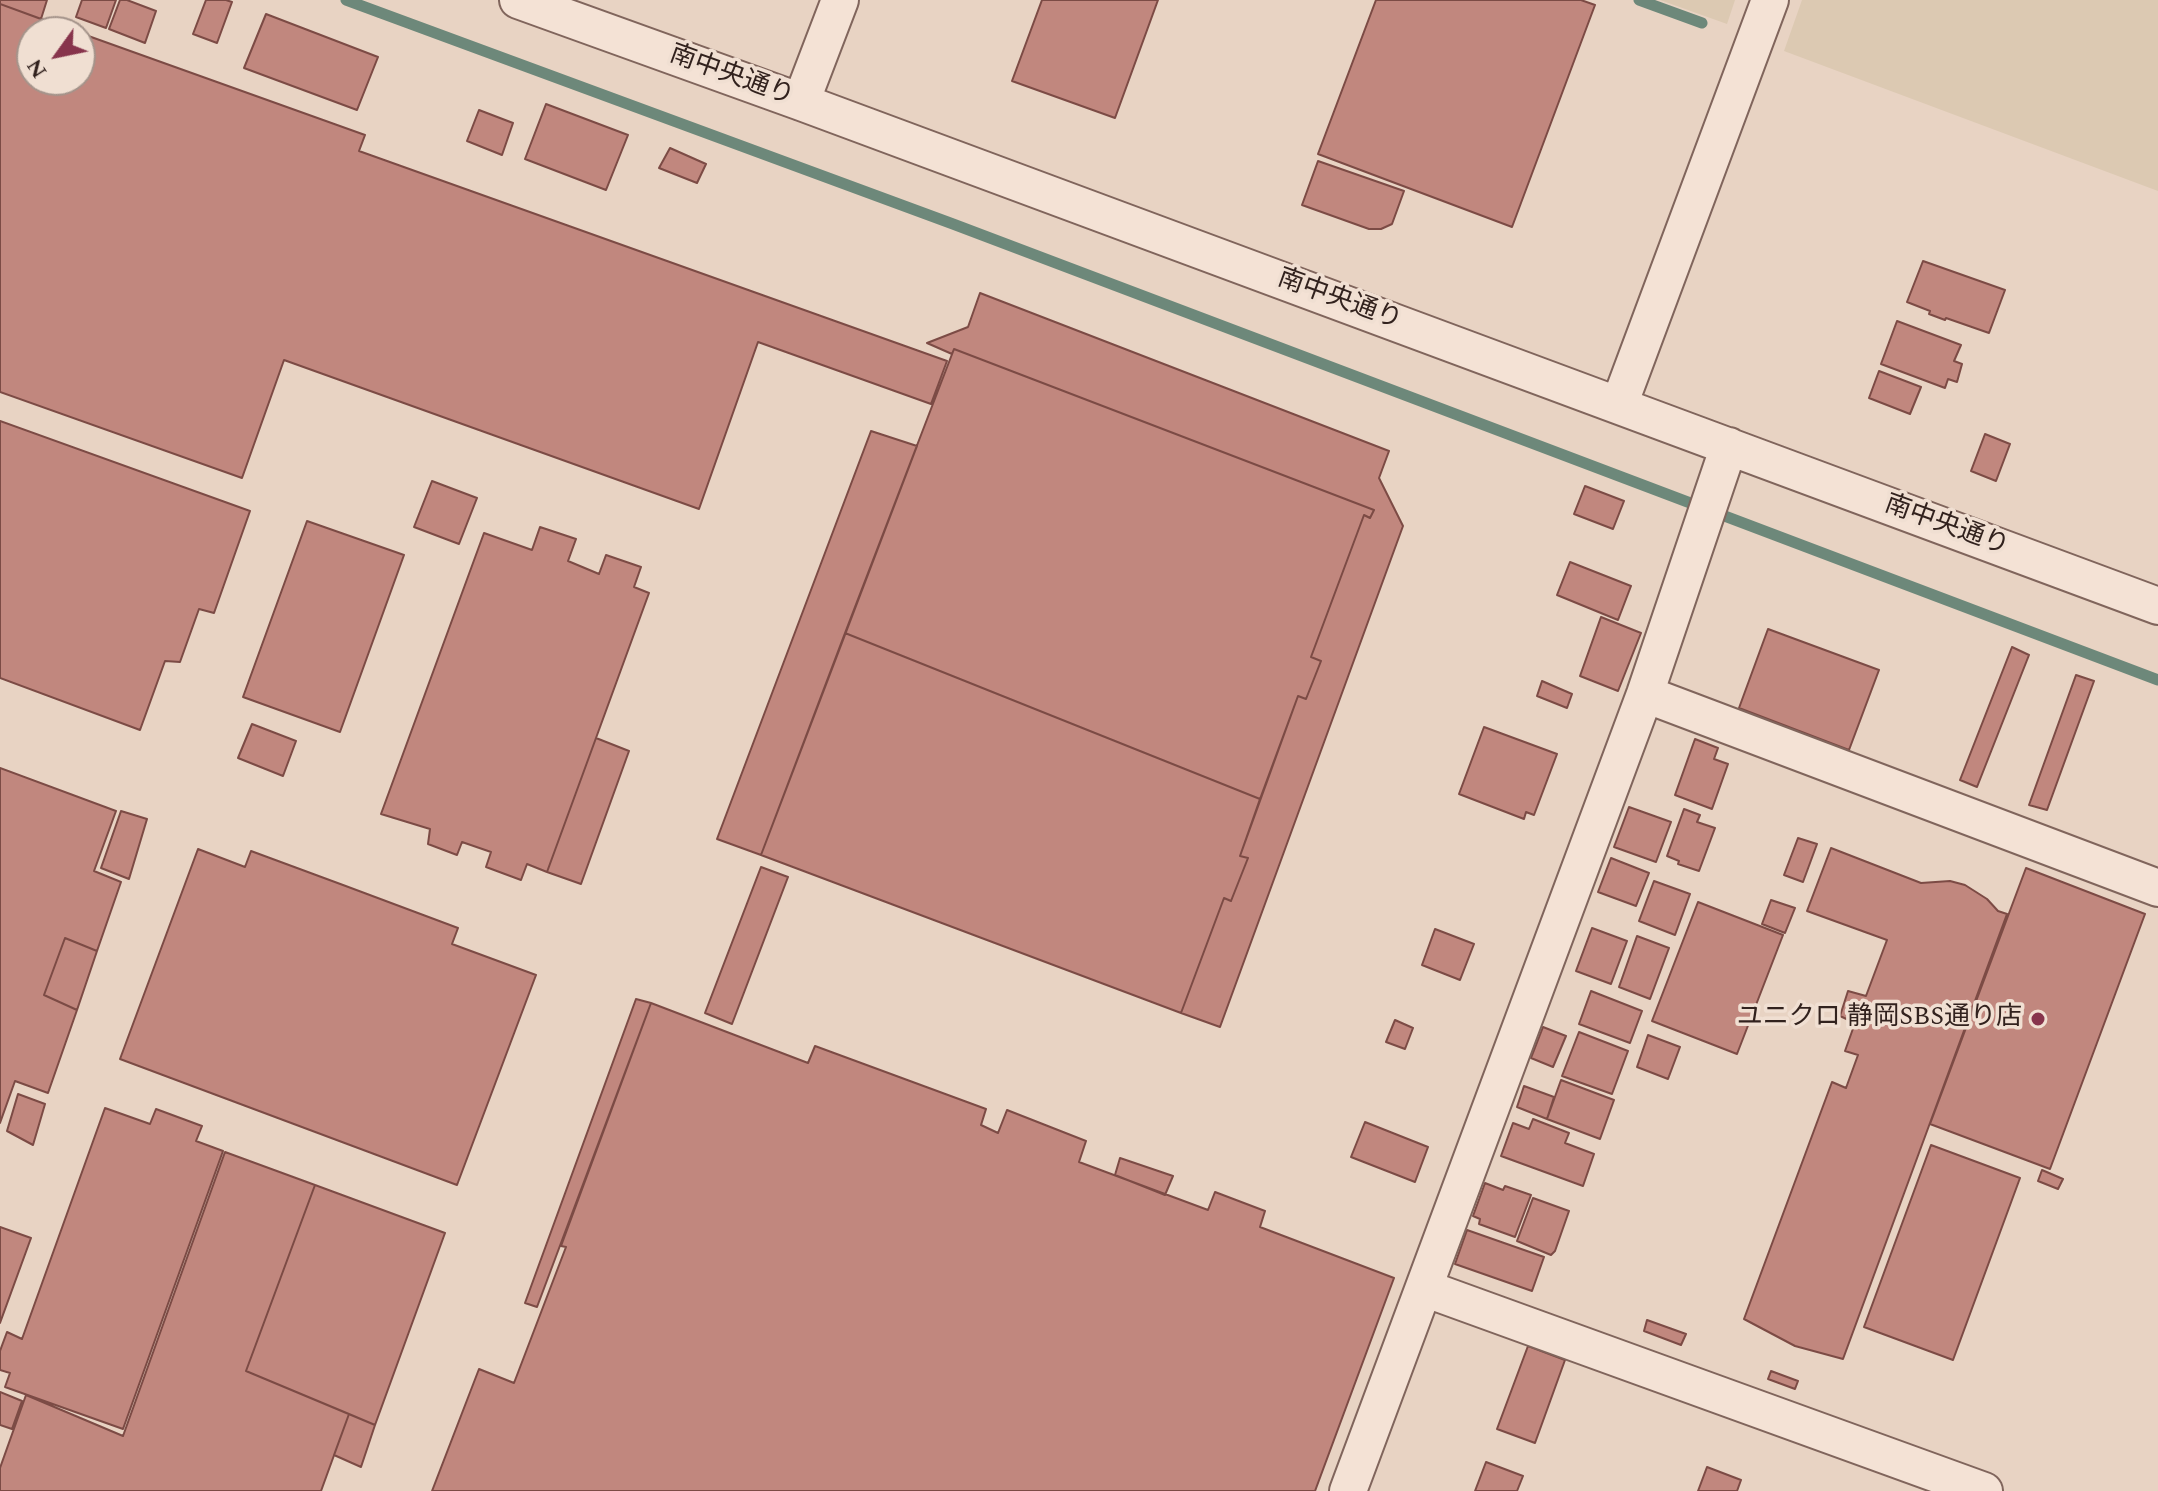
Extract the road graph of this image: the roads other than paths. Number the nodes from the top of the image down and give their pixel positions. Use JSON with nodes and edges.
{"nodes":[{"id":1,"x":518,"y":0,"type":"edge"},
{"id":2,"x":840,"y":0,"type":"edge"},
{"id":3,"x":1770,"y":0,"type":"edge"},
{"id":4,"x":801,"y":102,"type":"junction"},
{"id":5,"x":1619,"y":405,"type":"junction"},
{"id":6,"x":1729,"y":446,"type":"junction"},
{"id":7,"x":2158,"y":606,"type":"edge"},
{"id":8,"x":1645,"y":694,"type":"junction"},
{"id":9,"x":2158,"y":888,"type":"edge"},
{"id":10,"x":1424,"y":1288,"type":"junction"},
{"id":11,"x":1348,"y":1491,"type":"edge"},
{"id":12,"x":1984,"y":1491,"type":"edge"}],
"edges":[{"from":1,"to":4,"type":"street","name":"南中央通り"},
{"from":2,"to":4,"type":"street"},
{"from":3,"to":5,"type":"street"},
{"from":4,"to":5,"type":"street","name":"南中央通り"},
{"from":5,"to":6,"type":"street","name":"南中央通り"},
{"from":6,"to":7,"type":"street","name":"南中央通り"},
{"from":6,"to":8,"type":"street"},
{"from":8,"to":9,"type":"street"},
{"from":8,"to":10,"type":"street"},
{"from":10,"to":11,"type":"street"},
{"from":10,"to":12,"type":"street"}]}
